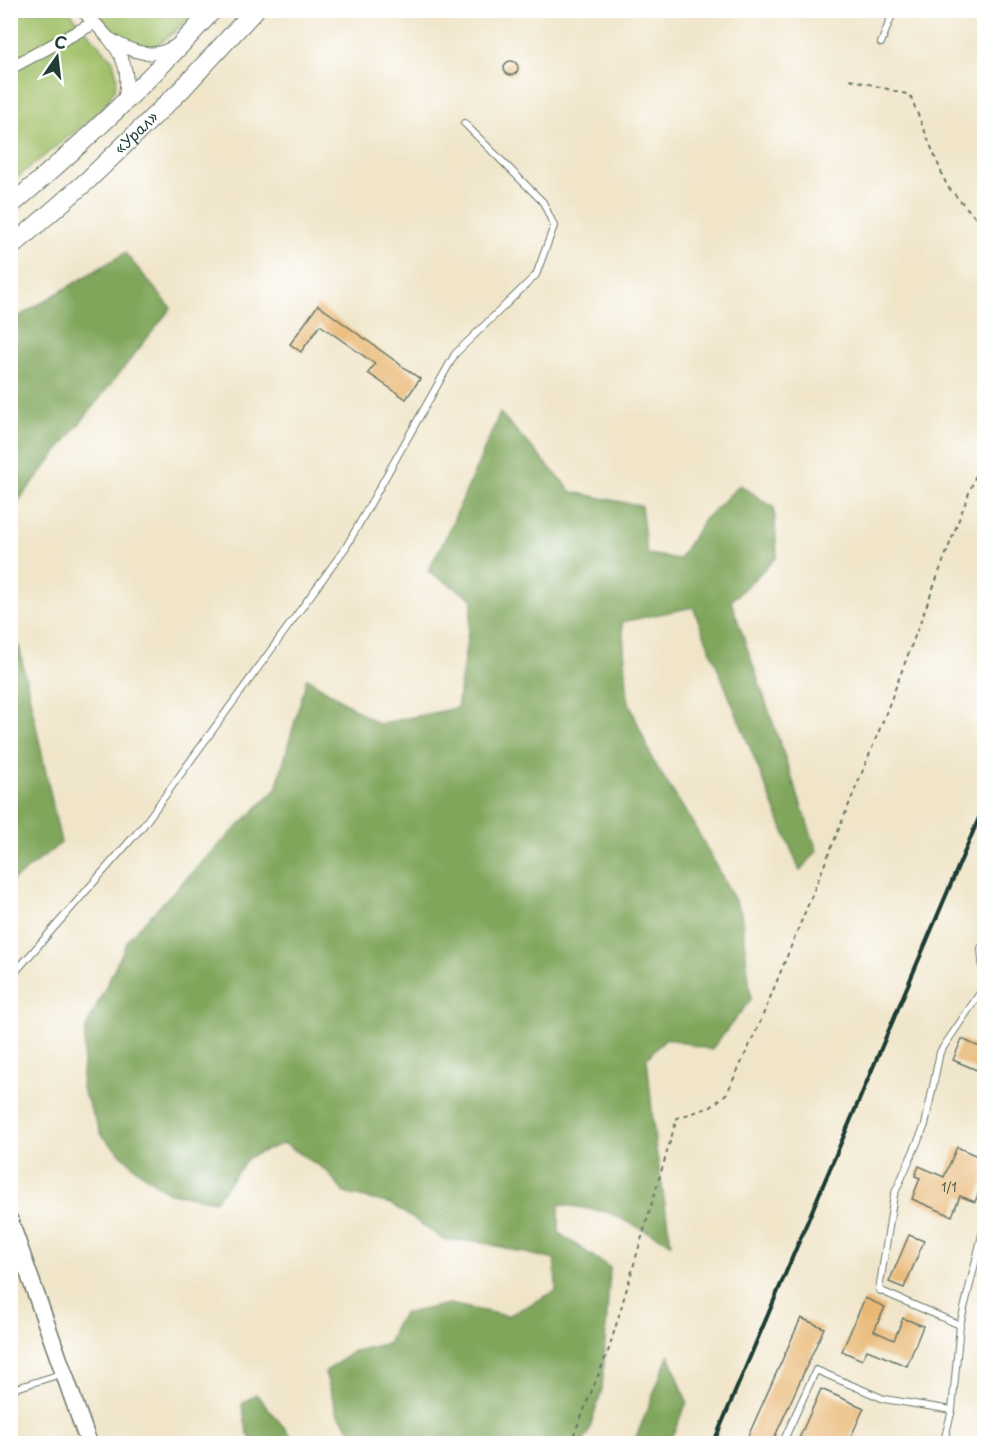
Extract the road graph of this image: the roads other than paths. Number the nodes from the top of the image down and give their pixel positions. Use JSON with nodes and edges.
{"nodes":[{"id":1,"x":82,"y":10,"type":"edge"},
{"id":2,"x":213,"y":10,"type":"edge"},
{"id":3,"x":255,"y":10,"type":"edge"},
{"id":4,"x":894,"y":10,"type":"edge"},
{"id":5,"x":94,"y":23,"type":"junction"},
{"id":6,"x":108,"y":39,"type":"junction"},
{"id":7,"x":184,"y":42,"type":"junction"},
{"id":8,"x":882,"y":43,"type":"dead end"},
{"id":9,"x":10,"y":68,"type":"edge"},
{"id":10,"x":124,"y":104,"type":"junction"},
{"id":11,"x":464,"y":123,"type":"dead end"},
{"id":12,"x":10,"y":206,"type":"edge"},
{"id":13,"x":10,"y":248,"type":"edge"},
{"id":14,"x":984,"y":945,"type":"edge"},
{"id":15,"x":10,"y":978,"type":"edge"},
{"id":16,"x":984,"y":986,"type":"edge"},
{"id":17,"x":10,"y":1221,"type":"edge"},
{"id":18,"x":984,"y":1227,"type":"edge"},
{"id":19,"x":960,"y":1325,"type":"junction"},
{"id":20,"x":64,"y":1373,"type":"junction"},
{"id":21,"x":10,"y":1390,"type":"edge"},
{"id":22,"x":952,"y":1410,"type":"junction"},
{"id":23,"x":90,"y":1443,"type":"edge"},
{"id":24,"x":782,"y":1443,"type":"edge"},
{"id":25,"x":943,"y":1443,"type":"edge"}],
"edges":[{"from":1,"to":5,"type":"street"},
{"from":2,"to":7,"type":"main road","name":"«Урал»"},
{"from":3,"to":13,"type":"main road","name":"«Урал»"},
{"from":4,"to":8,"type":"lane"},
{"from":5,"to":6,"type":"street"},
{"from":5,"to":9,"type":"street"},
{"from":6,"to":7,"type":"street"},
{"from":6,"to":10,"type":"street"},
{"from":7,"to":10,"type":"main road","name":"«Урал»"},
{"from":10,"to":12,"type":"main road","name":"«Урал»"},
{"from":11,"to":15,"type":"lane"},
{"from":14,"to":16,"type":"lane"},
{"from":16,"to":19,"type":"lane"},
{"from":17,"to":20,"type":"main road"},
{"from":18,"to":19,"type":"lane"},
{"from":19,"to":22,"type":"lane"},
{"from":20,"to":21,"type":"lane"},
{"from":20,"to":23,"type":"main road"},
{"from":22,"to":24,"type":"lane"},
{"from":22,"to":25,"type":"lane"}]}
